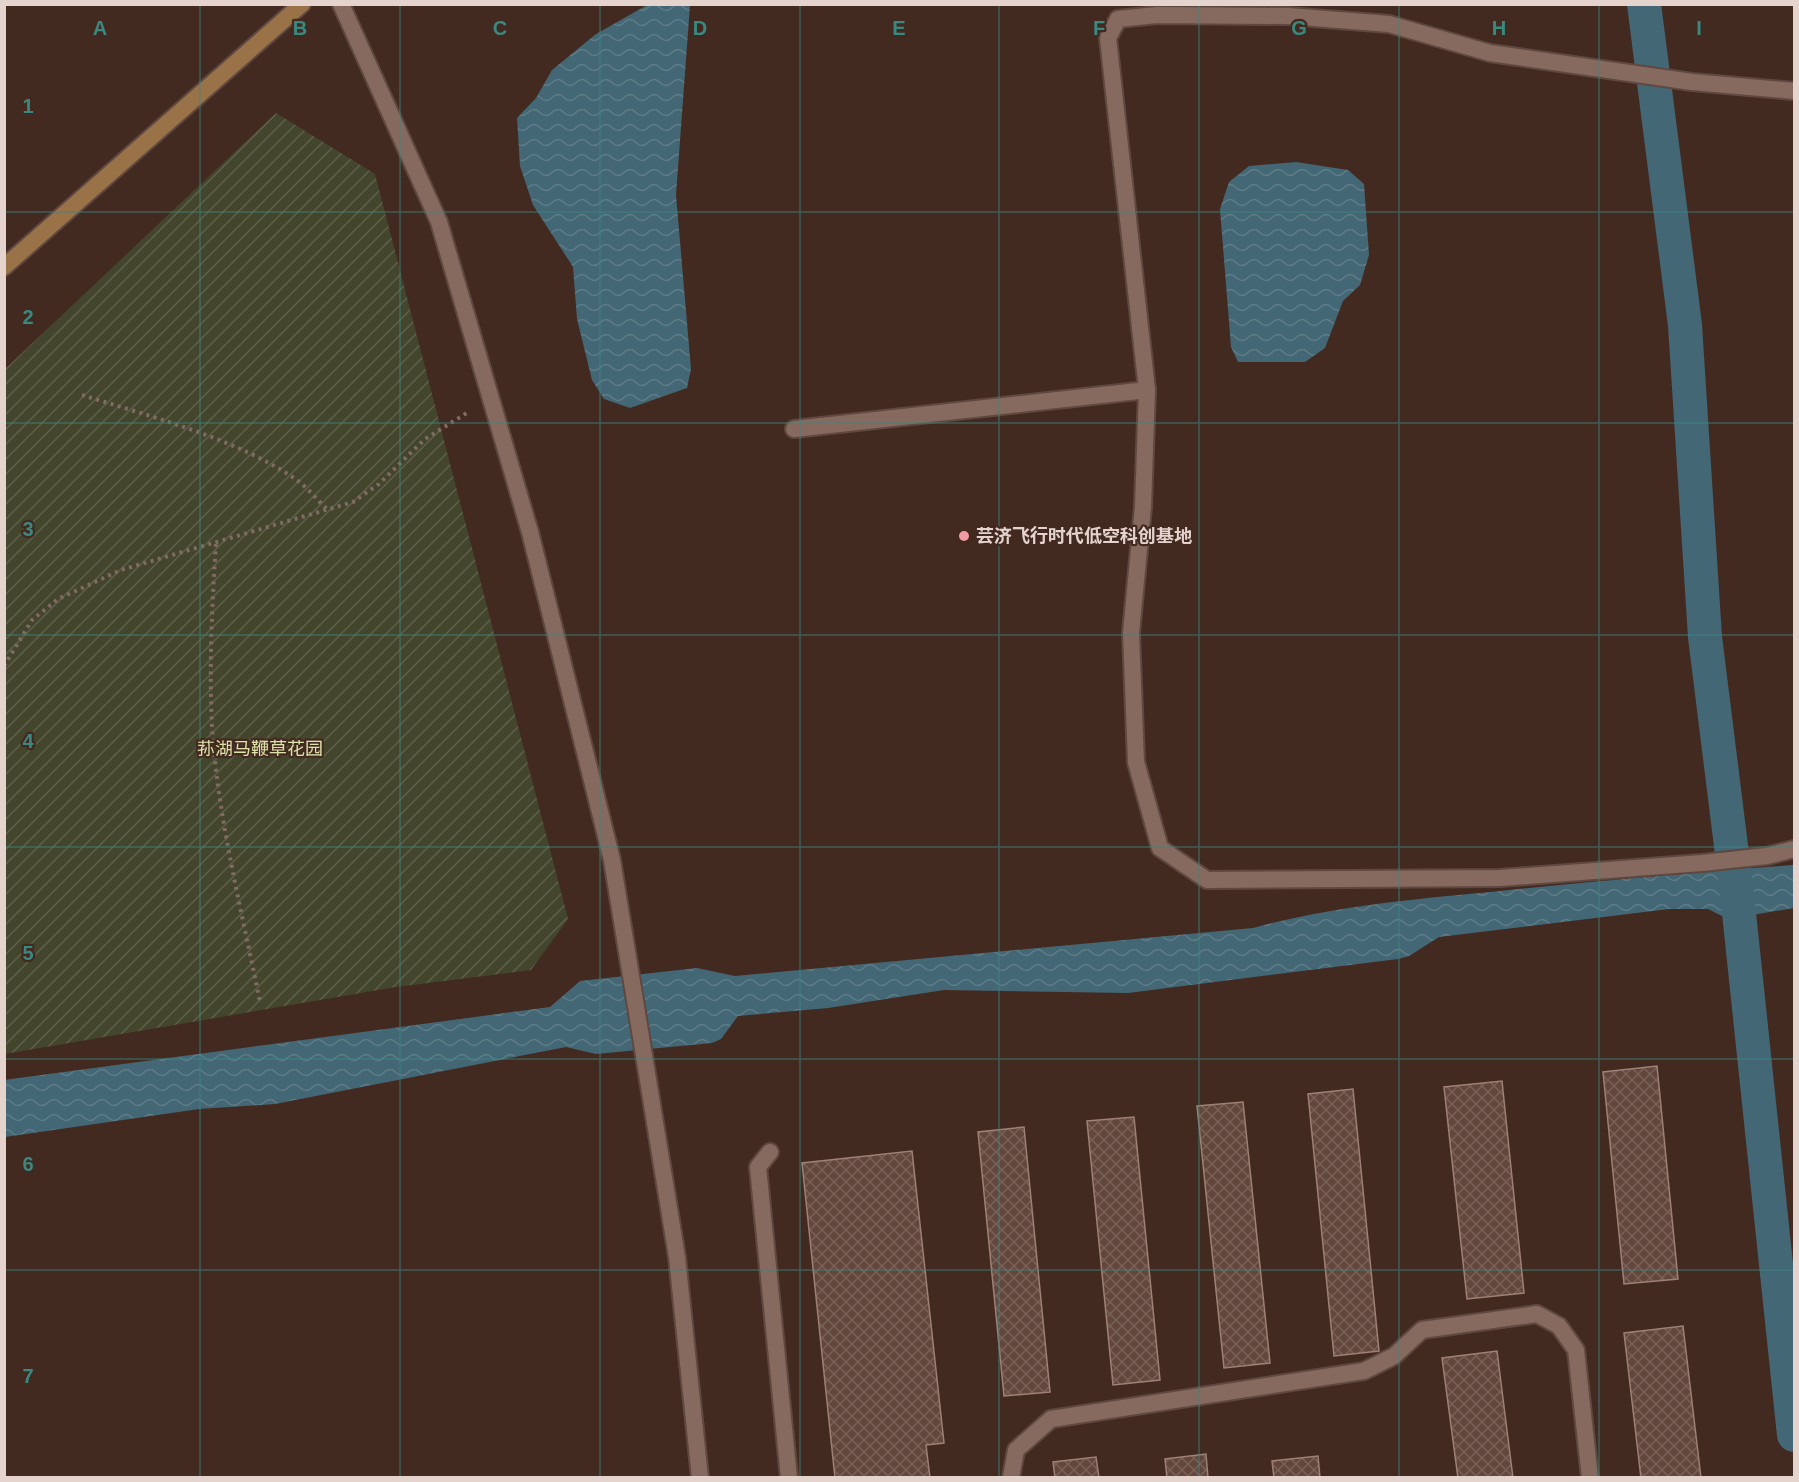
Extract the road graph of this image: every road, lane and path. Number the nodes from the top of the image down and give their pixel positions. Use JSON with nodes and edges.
{"nodes":[{"id":1,"x":302,"y":4,"type":"edge"},
{"id":2,"x":341,"y":4,"type":"edge"},
{"id":3,"x":1794,"y":91,"type":"edge"},
{"id":4,"x":4,"y":267,"type":"edge"},
{"id":5,"x":1147,"y":390,"type":"junction"},
{"id":6,"x":82,"y":395,"type":"dead end"},
{"id":7,"x":491,"y":398,"type":"junction"},
{"id":8,"x":795,"y":429,"type":"dead end"},
{"id":9,"x":328,"y":510,"type":"junction"},
{"id":10,"x":216,"y":544,"type":"junction"},
{"id":11,"x":4,"y":666,"type":"edge"},
{"id":12,"x":1794,"y":849,"type":"edge"},
{"id":13,"x":260,"y":1002,"type":"dead end"},
{"id":14,"x":770,"y":1152,"type":"dead end"},
{"id":15,"x":700,"y":1478,"type":"edge"},
{"id":16,"x":789,"y":1478,"type":"edge"},
{"id":17,"x":1011,"y":1478,"type":"edge"},
{"id":18,"x":1590,"y":1478,"type":"edge"}],
"edges":[{"from":1,"to":4,"type":"main road"},
{"from":2,"to":7,"type":"street"},
{"from":3,"to":5,"type":"street"},
{"from":5,"to":8,"type":"street"},
{"from":5,"to":12,"type":"street"},
{"from":6,"to":9,"type":"path"},
{"from":7,"to":9,"type":"path"},
{"from":7,"to":15,"type":"street"},
{"from":9,"to":10,"type":"path"},
{"from":10,"to":11,"type":"path"},
{"from":10,"to":13,"type":"path"},
{"from":14,"to":16,"type":"street"},
{"from":17,"to":18,"type":"street"}]}
